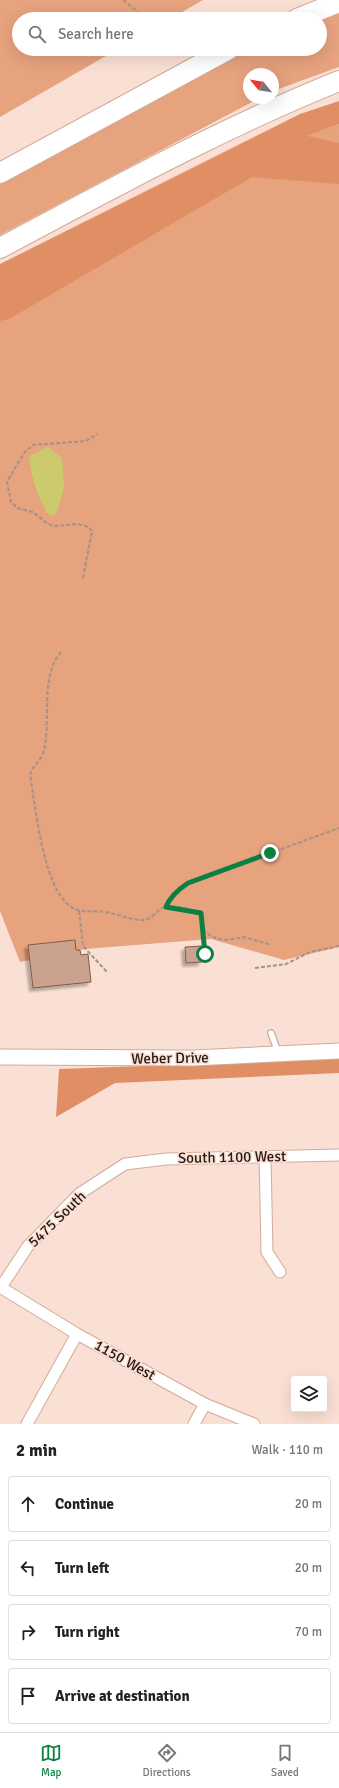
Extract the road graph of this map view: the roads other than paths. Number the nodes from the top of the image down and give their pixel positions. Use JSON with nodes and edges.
{"nodes":[{"id":1,"x":339,"y":2,"type":"edge"},
{"id":2,"x":314,"y":12,"type":"edge"},
{"id":3,"x":215,"y":56,"type":"edge"},
{"id":4,"x":339,"y":81,"type":"edge"},
{"id":5,"x":0,"y":173,"type":"edge"},
{"id":6,"x":0,"y":248,"type":"edge"},
{"id":7,"x":271,"y":1032,"type":"dead end"},
{"id":8,"x":278,"y":1051,"type":"junction"},
{"id":9,"x":339,"y":1051,"type":"edge"},
{"id":10,"x":0,"y":1057,"type":"edge"},
{"id":11,"x":339,"y":1155,"type":"edge"},
{"id":12,"x":265,"y":1156,"type":"junction"},
{"id":13,"x":125,"y":1164,"type":"joint"},
{"id":14,"x":280,"y":1272,"type":"dead end"},
{"id":15,"x":0,"y":1287,"type":"edge"},
{"id":16,"x":77,"y":1334,"type":"junction"},
{"id":17,"x":205,"y":1404,"type":"junction"},
{"id":18,"x":27,"y":1424,"type":"edge"},
{"id":19,"x":194,"y":1424,"type":"edge"},
{"id":20,"x":254,"y":1424,"type":"edge"}],
"edges":[{"from":1,"to":2,"type":"highway"},
{"from":3,"to":5,"type":"highway"},
{"from":4,"to":6,"type":"highway"},
{"from":7,"to":8,"type":"lane"},
{"from":8,"to":9,"type":"street","name":"Weber Drive"},
{"from":8,"to":10,"type":"street","name":"Weber Drive"},
{"from":11,"to":12,"type":"street","name":"South 1100 West"},
{"from":12,"to":13,"type":"street","name":"South 1100 West"},
{"from":12,"to":14,"type":"street"},
{"from":13,"to":15,"type":"street","name":"5475 South"},
{"from":15,"to":16,"type":"street","name":"1150 West"},
{"from":16,"to":17,"type":"street","name":"1150 West"},
{"from":16,"to":18,"type":"street"},
{"from":17,"to":19,"type":"street"},
{"from":17,"to":20,"type":"street","name":"1150 West"}]}
